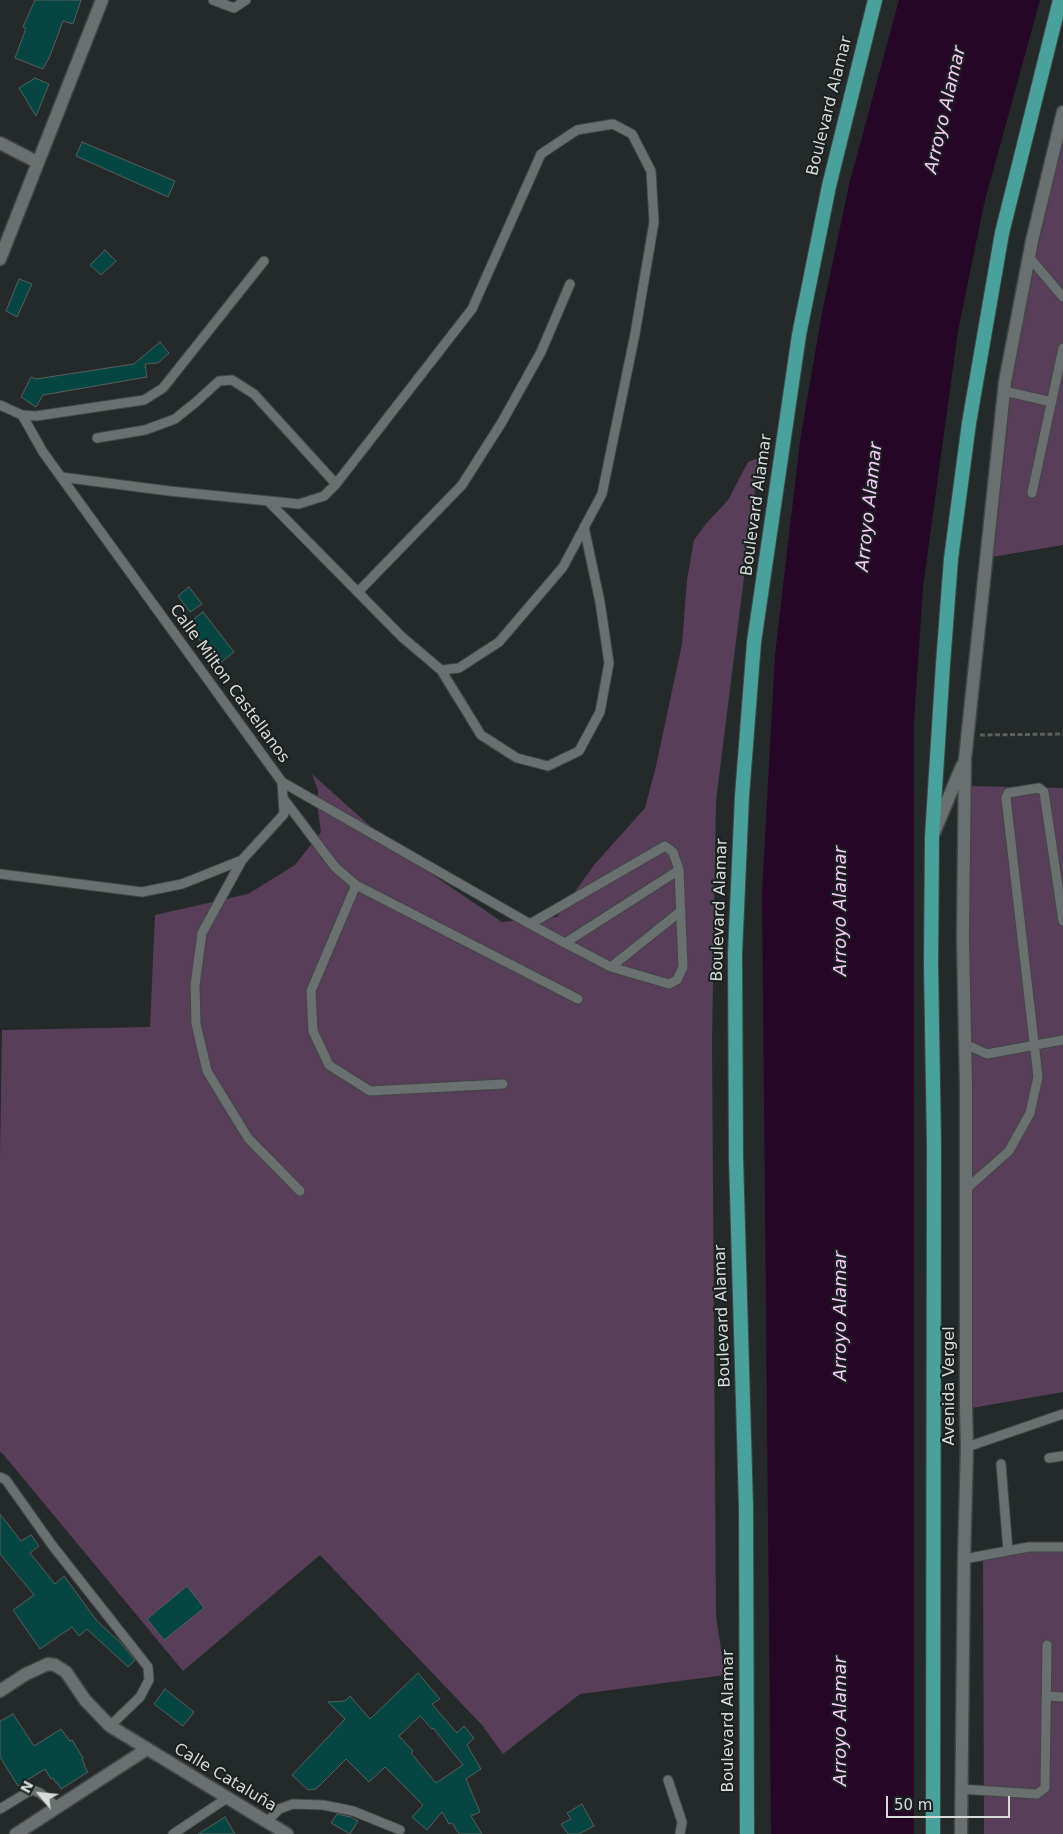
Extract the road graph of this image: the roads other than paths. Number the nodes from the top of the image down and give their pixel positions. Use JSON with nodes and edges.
{"nodes":[{"id":1,"x":102,"y":0,"type":"edge"},
{"id":2,"x":213,"y":0,"type":"edge"},
{"id":3,"x":246,"y":0,"type":"edge"},
{"id":4,"x":875,"y":0,"type":"edge"},
{"id":5,"x":1060,"y":0,"type":"edge"},
{"id":6,"x":1063,"y":112,"type":"edge"},
{"id":7,"x":1060,"y":141,"type":"edge"},
{"id":8,"x":0,"y":143,"type":"edge"},
{"id":9,"x":37,"y":162,"type":"junction"},
{"id":10,"x":1029,"y":257,"type":"junction"},
{"id":11,"x":0,"y":259,"type":"edge"},
{"id":12,"x":264,"y":261,"type":"dead end"},
{"id":13,"x":570,"y":284,"type":"dead end"},
{"id":14,"x":1063,"y":297,"type":"edge"},
{"id":15,"x":1063,"y":348,"type":"edge"},
{"id":16,"x":1004,"y":391,"type":"junction"},
{"id":17,"x":1052,"y":402,"type":"junction"},
{"id":18,"x":0,"y":405,"type":"edge"},
{"id":19,"x":22,"y":415,"type":"junction"},
{"id":20,"x":97,"y":438,"type":"dead end"},
{"id":21,"x":61,"y":477,"type":"junction"},
{"id":22,"x":336,"y":484,"type":"junction"},
{"id":23,"x":1032,"y":493,"type":"dead end"},
{"id":24,"x":268,"y":501,"type":"junction"},
{"id":25,"x":584,"y":527,"type":"junction"},
{"id":26,"x":358,"y":592,"type":"junction"},
{"id":27,"x":441,"y":670,"type":"junction"},
{"id":28,"x":964,"y":759,"type":"junction"},
{"id":29,"x":282,"y":782,"type":"junction"},
{"id":30,"x":283,"y":798,"type":"junction"},
{"id":31,"x":932,"y":837,"type":"junction"},
{"id":32,"x":242,"y":860,"type":"junction"},
{"id":33,"x":679,"y":870,"type":"junction"},
{"id":34,"x":0,"y":874,"type":"edge"},
{"id":35,"x":356,"y":885,"type":"junction"},
{"id":36,"x":681,"y":911,"type":"junction"},
{"id":37,"x":1063,"y":922,"type":"edge"},
{"id":38,"x":530,"y":924,"type":"junction"},
{"id":39,"x":565,"y":943,"type":"junction"},
{"id":40,"x":611,"y":967,"type":"junction"},
{"id":41,"x":578,"y":999,"type":"dead end"},
{"id":42,"x":1063,"y":1040,"type":"edge"},
{"id":43,"x":965,"y":1044,"type":"junction"},
{"id":44,"x":1036,"y":1046,"type":"junction"},
{"id":45,"x":503,"y":1084,"type":"dead end"},
{"id":46,"x":966,"y":1189,"type":"junction"},
{"id":47,"x":300,"y":1191,"type":"dead end"},
{"id":48,"x":1063,"y":1414,"type":"edge"},
{"id":49,"x":967,"y":1447,"type":"junction"},
{"id":50,"x":1063,"y":1456,"type":"edge"},
{"id":51,"x":1049,"y":1458,"type":"dead end"},
{"id":52,"x":1001,"y":1464,"type":"dead end"},
{"id":53,"x":0,"y":1476,"type":"edge"},
{"id":54,"x":1063,"y":1547,"type":"edge"},
{"id":55,"x":1008,"y":1551,"type":"junction"},
{"id":56,"x":964,"y":1559,"type":"junction"},
{"id":57,"x":1047,"y":1645,"type":"dead end"},
{"id":58,"x":0,"y":1692,"type":"edge"},
{"id":59,"x":1046,"y":1696,"type":"junction"},
{"id":60,"x":1063,"y":1697,"type":"edge"},
{"id":61,"x":110,"y":1726,"type":"junction"},
{"id":62,"x":147,"y":1749,"type":"junction"},
{"id":63,"x":668,"y":1780,"type":"dead end"},
{"id":64,"x":960,"y":1790,"type":"junction"},
{"id":65,"x":227,"y":1798,"type":"junction"},
{"id":66,"x":57,"y":1808,"type":"junction"},
{"id":67,"x":0,"y":1809,"type":"edge"},
{"id":68,"x":267,"y":1822,"type":"junction"},
{"id":69,"x":400,"y":1830,"type":"dead end"},
{"id":70,"x":16,"y":1834,"type":"edge"},
{"id":71,"x":173,"y":1834,"type":"edge"},
{"id":72,"x":287,"y":1834,"type":"edge"},
{"id":73,"x":680,"y":1834,"type":"edge"},
{"id":74,"x":747,"y":1834,"type":"edge"},
{"id":75,"x":933,"y":1834,"type":"edge"},
{"id":76,"x":961,"y":1834,"type":"edge"}],
"edges":[{"from":1,"to":9,"type":"street"},
{"from":2,"to":3,"type":"lane"},
{"from":4,"to":74,"type":"highway","name":"Boulevard Alamar"},
{"from":5,"to":31,"type":"highway"},
{"from":6,"to":7,"type":"street"},
{"from":7,"to":10,"type":"street"},
{"from":8,"to":9,"type":"street"},
{"from":9,"to":11,"type":"street"},
{"from":10,"to":14,"type":"lane"},
{"from":10,"to":16,"type":"street"},
{"from":12,"to":19,"type":"lane"},
{"from":13,"to":26,"type":"lane"},
{"from":15,"to":17,"type":"lane"},
{"from":16,"to":17,"type":"lane"},
{"from":16,"to":28,"type":"street"},
{"from":17,"to":23,"type":"lane"},
{"from":18,"to":19,"type":"lane"},
{"from":19,"to":21,"type":"lane","name":"Calle Milton Castellanos"},
{"from":20,"to":22,"type":"lane"},
{"from":21,"to":24,"type":"lane"},
{"from":21,"to":29,"type":"lane","name":"Calle Milton Castellanos"},
{"from":22,"to":24,"type":"lane"},
{"from":22,"to":25,"type":"lane"},
{"from":24,"to":26,"type":"lane"},
{"from":25,"to":27,"type":"lane"},
{"from":25,"to":27,"type":"lane"},
{"from":26,"to":27,"type":"lane"},
{"from":28,"to":31,"type":"street"},
{"from":28,"to":43,"type":"street","name":"Avenida Vergel"},
{"from":29,"to":30,"type":"lane","name":"Calle Milton Castellanos"},
{"from":29,"to":38,"type":"lane"},
{"from":30,"to":32,"type":"lane","name":"Calle Milton Castellanos"},
{"from":30,"to":35,"type":"lane"},
{"from":31,"to":75,"type":"highway"},
{"from":32,"to":34,"type":"lane","name":"Calle Milton Castellanos"},
{"from":32,"to":47,"type":"lane"},
{"from":33,"to":36,"type":"lane"},
{"from":33,"to":38,"type":"lane"},
{"from":33,"to":39,"type":"lane"},
{"from":35,"to":41,"type":"lane"},
{"from":35,"to":45,"type":"lane"},
{"from":36,"to":40,"type":"lane"},
{"from":36,"to":40,"type":"lane"},
{"from":37,"to":44,"type":"lane"},
{"from":38,"to":39,"type":"lane"},
{"from":39,"to":40,"type":"lane"},
{"from":42,"to":44,"type":"lane"},
{"from":43,"to":44,"type":"lane"},
{"from":43,"to":46,"type":"street","name":"Avenida Vergel"},
{"from":44,"to":46,"type":"lane"},
{"from":46,"to":49,"type":"street","name":"Avenida Vergel"},
{"from":48,"to":49,"type":"lane"},
{"from":49,"to":56,"type":"street","name":"Avenida Vergel"},
{"from":50,"to":51,"type":"lane"},
{"from":52,"to":55,"type":"lane"},
{"from":53,"to":61,"type":"lane"},
{"from":54,"to":55,"type":"lane"},
{"from":55,"to":56,"type":"lane"},
{"from":56,"to":64,"type":"street","name":"Avenida Vergel"},
{"from":57,"to":59,"type":"lane"},
{"from":58,"to":61,"type":"street","name":"Calle Cataluña"},
{"from":59,"to":60,"type":"lane"},
{"from":59,"to":64,"type":"lane"},
{"from":61,"to":62,"type":"street","name":"Calle Cataluña"},
{"from":62,"to":65,"type":"street","name":"Calle Cataluña"},
{"from":62,"to":66,"type":"street"},
{"from":63,"to":73,"type":"lane"},
{"from":64,"to":76,"type":"street","name":"Avenida Vergel"},
{"from":65,"to":68,"type":"street","name":"Calle Cataluña"},
{"from":65,"to":71,"type":"lane"},
{"from":66,"to":67,"type":"lane"},
{"from":66,"to":70,"type":"street"},
{"from":68,"to":69,"type":"lane"},
{"from":68,"to":72,"type":"street","name":"Calle Cataluña"}]}
